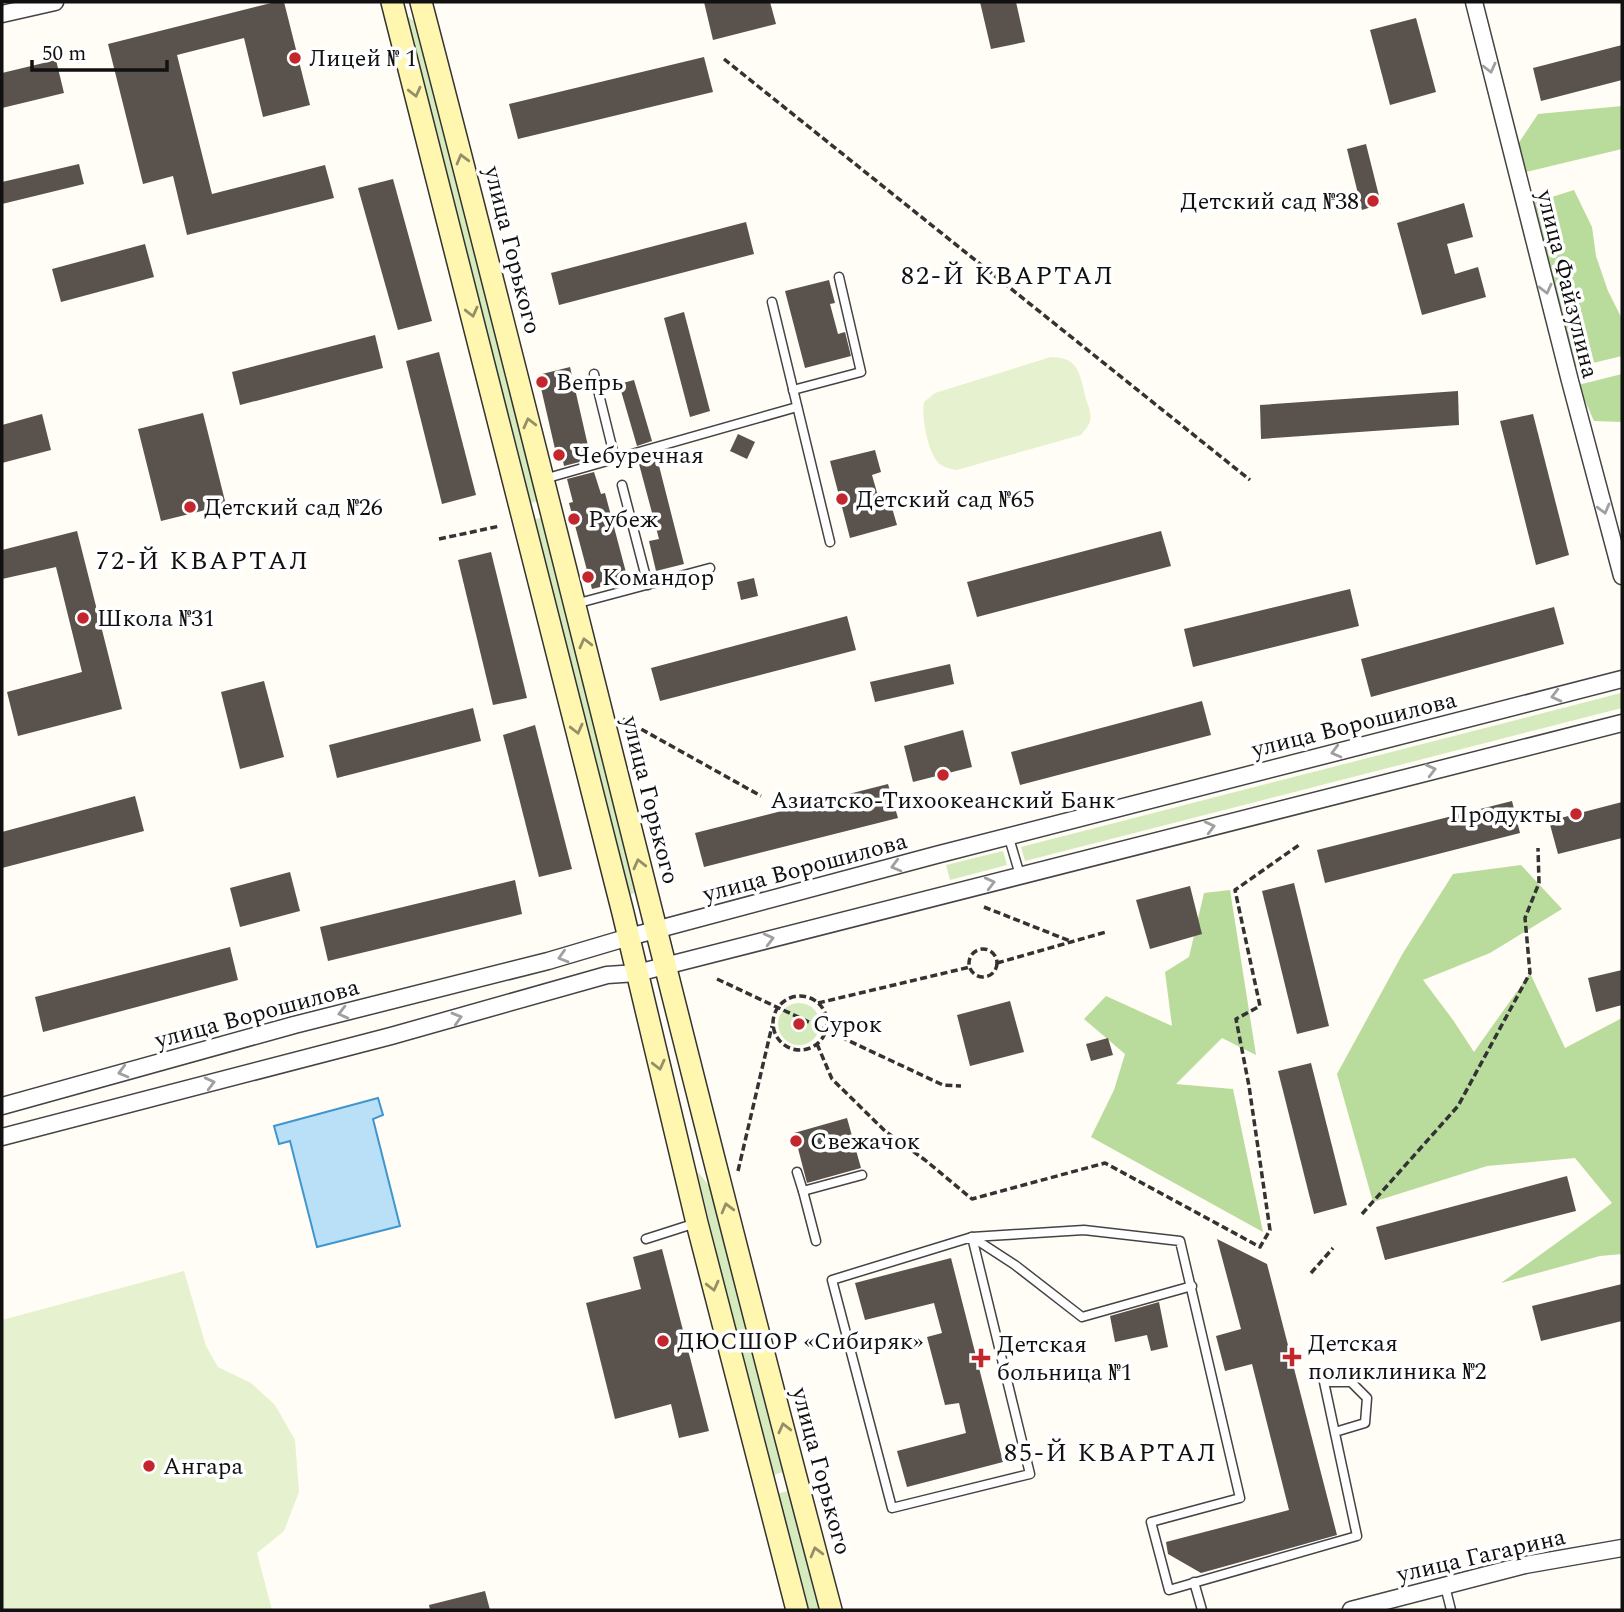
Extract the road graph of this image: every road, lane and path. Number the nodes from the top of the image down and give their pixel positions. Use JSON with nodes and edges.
{"nodes":[{"id":1,"x":54,"y":2,"type":"edge"},
{"id":2,"x":392,"y":2,"type":"edge"},
{"id":3,"x":421,"y":2,"type":"edge"},
{"id":4,"x":1474,"y":2,"type":"edge"},
{"id":5,"x":2,"y":14,"type":"edge"},
{"id":6,"x":724,"y":59,"type":"dead end"},
{"id":7,"x":839,"y":277,"type":"dead end"},
{"id":8,"x":772,"y":302,"type":"dead end"},
{"id":9,"x":594,"y":374,"type":"dead end"},
{"id":10,"x":793,"y":390,"type":"junction"},
{"id":11,"x":796,"y":407,"type":"junction"},
{"id":12,"x":615,"y":458,"type":"junction"},
{"id":13,"x":544,"y":479,"type":"junction"},
{"id":14,"x":1250,"y":480,"type":"dead end"},
{"id":15,"x":622,"y":485,"type":"dead end"},
{"id":16,"x":500,"y":526,"type":"dead end"},
{"id":17,"x":439,"y":539,"type":"dead end"},
{"id":18,"x":830,"y":542,"type":"dead end"},
{"id":19,"x":710,"y":568,"type":"dead end"},
{"id":20,"x":1622,"y":576,"type":"edge"},
{"id":21,"x":648,"y":585,"type":"junction"},
{"id":22,"x":575,"y":604,"type":"junction"},
{"id":23,"x":1622,"y":679,"type":"edge"},
{"id":24,"x":621,"y":718,"type":"dead end"},
{"id":25,"x":1622,"y":723,"type":"edge"},
{"id":26,"x":761,"y":796,"type":"dead end"},
{"id":27,"x":1009,"y":838,"type":"junction"},
{"id":28,"x":1299,"y":845,"type":"dead end"},
{"id":29,"x":1538,"y":848,"type":"dead end"},
{"id":30,"x":1020,"y":876,"type":"junction"},
{"id":31,"x":984,"y":907,"type":"dead end"},
{"id":32,"x":656,"y":930,"type":"junction"},
{"id":33,"x":1106,"y":932,"type":"dead end"},
{"id":34,"x":629,"y":937,"type":"junction"},
{"id":35,"x":1072,"y":942,"type":"junction"},
{"id":36,"x":998,"y":963,"type":"junction"},
{"id":37,"x":664,"y":966,"type":"junction"},
{"id":38,"x":970,"y":967,"type":"junction"},
{"id":39,"x":637,"y":973,"type":"junction"},
{"id":40,"x":717,"y":979,"type":"dead end"},
{"id":41,"x":818,"y":1003,"type":"junction"},
{"id":42,"x":779,"y":1008,"type":"junction"},
{"id":43,"x":773,"y":1021,"type":"junction"},
{"id":44,"x":826,"y":1030,"type":"junction"},
{"id":45,"x":817,"y":1044,"type":"junction"},
{"id":46,"x":961,"y":1086,"type":"dead end"},
{"id":47,"x":2,"y":1106,"type":"edge"},
{"id":48,"x":2,"y":1137,"type":"edge"},
{"id":49,"x":738,"y":1171,"type":"dead end"},
{"id":50,"x":797,"y":1172,"type":"dead end"},
{"id":51,"x":862,"y":1175,"type":"dead end"},
{"id":52,"x":803,"y":1191,"type":"junction"},
{"id":53,"x":1362,"y":1214,"type":"dead end"},
{"id":54,"x":697,"y":1223,"type":"junction"},
{"id":55,"x":972,"y":1237,"type":"junction"},
{"id":56,"x":646,"y":1239,"type":"dead end"},
{"id":57,"x":816,"y":1241,"type":"dead end"},
{"id":58,"x":1334,"y":1248,"type":"dead end"},
{"id":59,"x":1311,"y":1273,"type":"dead end"},
{"id":60,"x":1192,"y":1286,"type":"junction"},
{"id":61,"x":1335,"y":1432,"type":"junction"},
{"id":62,"x":800,"y":1494,"type":"junction"},
{"id":63,"x":768,"y":1501,"type":"junction"},
{"id":64,"x":1622,"y":1548,"type":"edge"},
{"id":65,"x":1194,"y":1582,"type":"junction"},
{"id":66,"x":1445,"y":1586,"type":"junction"},
{"id":67,"x":797,"y":1610,"type":"edge"},
{"id":68,"x":831,"y":1610,"type":"edge"},
{"id":69,"x":1202,"y":1610,"type":"edge"},
{"id":70,"x":1351,"y":1610,"type":"edge"},
{"id":71,"x":1451,"y":1610,"type":"edge"}],
"edges":[{"from":1,"to":5,"type":"street"},
{"from":2,"to":34,"type":"main road","one_way":true},
{"from":13,"to":3,"type":"main road","name":"улица Горького","one_way":true},
{"from":4,"to":20,"type":"street","name":"улица Файзулина","one_way":true},
{"from":6,"to":14,"type":"path"},
{"from":7,"to":10,"type":"lane"},
{"from":8,"to":10,"type":"lane"},
{"from":9,"to":12,"type":"lane"},
{"from":10,"to":11,"type":"lane"},
{"from":11,"to":12,"type":"lane"},
{"from":11,"to":18,"type":"lane"},
{"from":12,"to":13,"type":"lane"},
{"from":13,"to":22,"type":"main road","name":"улица Горького"},
{"from":15,"to":21,"type":"lane"},
{"from":16,"to":17,"type":"path"},
{"from":19,"to":21,"type":"lane"},
{"from":21,"to":22,"type":"lane"},
{"from":32,"to":22,"type":"main road","name":"улица Горького","one_way":true},
{"from":23,"to":27,"type":"street","name":"улица Ворошилова","one_way":true},
{"from":24,"to":26,"type":"path"},
{"from":30,"to":25,"type":"street","one_way":true},
{"from":27,"to":30,"type":"lane"},
{"from":27,"to":32,"type":"street","name":"улица Ворошилова","one_way":true},
{"from":28,"to":45,"type":"path"},
{"from":29,"to":53,"type":"path"},
{"from":37,"to":30,"type":"street","one_way":true},
{"from":31,"to":35,"type":"path"},
{"from":32,"to":34,"type":"street","name":"улица Ворошилова"},
{"from":32,"to":37,"type":"main road","name":"улица Горького"},
{"from":33,"to":35,"type":"path"},
{"from":34,"to":39,"type":"main road"},
{"from":34,"to":47,"type":"street","name":"улица Ворошилова","one_way":true},
{"from":35,"to":36,"type":"path"},
{"from":36,"to":38,"type":"path"},
{"from":36,"to":38,"type":"path"},
{"from":37,"to":39,"type":"street"},
{"from":62,"to":37,"type":"main road","name":"улица Горького","one_way":true},
{"from":38,"to":41,"type":"path"},
{"from":48,"to":39,"type":"street","one_way":true},
{"from":39,"to":54,"type":"main road","one_way":true},
{"from":40,"to":42,"type":"path"},
{"from":41,"to":42,"type":"path"},
{"from":41,"to":44,"type":"path"},
{"from":42,"to":43,"type":"path"},
{"from":42,"to":44,"type":"path"},
{"from":43,"to":45,"type":"path"},
{"from":43,"to":49,"type":"path"},
{"from":44,"to":45,"type":"path"},
{"from":44,"to":46,"type":"path"},
{"from":50,"to":52,"type":"lane"},
{"from":51,"to":52,"type":"lane"},
{"from":52,"to":57,"type":"lane"},
{"from":54,"to":56,"type":"lane"},
{"from":54,"to":63,"type":"main road","one_way":true},
{"from":55,"to":55,"type":"lane"},
{"from":55,"to":60,"type":"lane"},
{"from":55,"to":60,"type":"lane"},
{"from":58,"to":59,"type":"path"},
{"from":60,"to":65,"type":"lane"},
{"from":61,"to":61,"type":"lane"},
{"from":61,"to":65,"type":"lane"},
{"from":62,"to":63,"type":"main road"},
{"from":68,"to":62,"type":"main road","name":"улица Горького","one_way":true},
{"from":63,"to":67,"type":"main road"},
{"from":64,"to":66,"type":"street","name":"улица Гагарина"},
{"from":65,"to":69,"type":"lane"},
{"from":66,"to":70,"type":"street","name":"улица Гагарина"},
{"from":66,"to":71,"type":"lane"}]}
